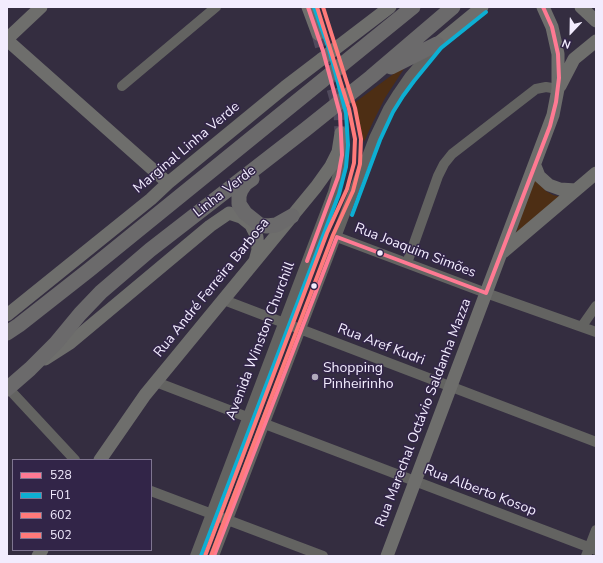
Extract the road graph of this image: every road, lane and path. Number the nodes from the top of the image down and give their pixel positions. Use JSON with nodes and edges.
{"nodes":[{"id":1,"x":41,"y":7,"type":"edge"},
{"id":2,"x":216,"y":7,"type":"edge"},
{"id":3,"x":308,"y":7,"type":"edge"},
{"id":4,"x":390,"y":7,"type":"edge"},
{"id":5,"x":402,"y":7,"type":"edge"},
{"id":6,"x":413,"y":7,"type":"edge"},
{"id":7,"x":453,"y":7,"type":"edge"},
{"id":8,"x":482,"y":7,"type":"edge"},
{"id":9,"x":543,"y":7,"type":"edge"},
{"id":10,"x":582,"y":7,"type":"edge"},
{"id":11,"x":596,"y":21,"type":"edge"},
{"id":12,"x":318,"y":34,"type":"tunnel mouth"},
{"id":13,"x":373,"y":39,"type":"junction"},
{"id":14,"x":7,"y":40,"type":"edge"},
{"id":15,"x":596,"y":41,"type":"edge"},
{"id":16,"x":437,"y":44,"type":"junction"},
{"id":17,"x":558,"y":54,"type":"junction"},
{"id":18,"x":574,"y":59,"type":"junction"},
{"id":19,"x":371,"y":77,"type":"junction"},
{"id":20,"x":122,"y":86,"type":"dead end"},
{"id":21,"x":558,"y":89,"type":"junction"},
{"id":22,"x":306,"y":129,"type":"junction"},
{"id":23,"x":341,"y":133,"type":"joint"},
{"id":24,"x":534,"y":166,"type":"junction"},
{"id":25,"x":596,"y":173,"type":"edge"},
{"id":26,"x":168,"y":183,"type":"junction"},
{"id":27,"x":576,"y":190,"type":"junction"},
{"id":28,"x":292,"y":216,"type":"junction"},
{"id":29,"x":336,"y":237,"type":"junction"},
{"id":30,"x":501,"y":254,"type":"junction"},
{"id":31,"x":254,"y":262,"type":"junction"},
{"id":32,"x":407,"y":263,"type":"junction"},
{"id":33,"x":486,"y":293,"type":"junction"},
{"id":34,"x":224,"y":300,"type":"junction"},
{"id":35,"x":596,"y":306,"type":"edge"},
{"id":36,"x":7,"y":315,"type":"edge"},
{"id":37,"x":283,"y":323,"type":"junction"},
{"id":38,"x":582,"y":326,"type":"junction"},
{"id":39,"x":301,"y":329,"type":"junction"},
{"id":40,"x":596,"y":332,"type":"edge"},
{"id":41,"x":7,"y":333,"type":"edge"},
{"id":42,"x":30,"y":369,"type":"junction"},
{"id":43,"x":156,"y":382,"type":"junction"},
{"id":44,"x":451,"y":387,"type":"junction"},
{"id":45,"x":8,"y":388,"type":"edge"},
{"id":46,"x":247,"y":417,"type":"junction"},
{"id":47,"x":265,"y":424,"type":"junction"},
{"id":48,"x":596,"y":442,"type":"edge"},
{"id":49,"x":74,"y":459,"type":"edge"},
{"id":50,"x":101,"y":459,"type":"edge"},
{"id":51,"x":416,"y":481,"type":"junction"},
{"id":52,"x":152,"y":491,"type":"edge"},
{"id":53,"x":212,"y":514,"type":"junction"},
{"id":54,"x":228,"y":520,"type":"junction"},
{"id":55,"x":596,"y":530,"type":"edge"},
{"id":56,"x":591,"y":551,"type":"edge"},
{"id":57,"x":196,"y":556,"type":"edge"},
{"id":58,"x":214,"y":556,"type":"edge"},
{"id":59,"x":323,"y":556,"type":"edge"},
{"id":60,"x":387,"y":556,"type":"edge"}],
"edges":[{"from":1,"to":14,"type":"main road"},
{"from":2,"to":20,"type":"street"},
{"from":3,"to":12,"type":"main road"},
{"from":4,"to":26,"type":"main road","name":"Marginal Linha Verde"},
{"from":5,"to":13,"type":"highway"},
{"from":6,"to":13,"type":"highway","name":"Linha Verde"},
{"from":7,"to":19,"type":"highway","name":"Linha Verde"},
{"from":8,"to":16,"type":"main road"},
{"from":9,"to":17,"type":"main road","name":"Rua Marechal Octávio Saldanha Mazza"},
{"from":10,"to":11,"type":"main road"},
{"from":13,"to":41,"type":"highway","name":"Linha Verde"},
{"from":14,"to":26,"type":"main road"},
{"from":15,"to":18,"type":"main road"},
{"from":16,"to":19,"type":"highway"},
{"from":16,"to":29,"type":"street"},
{"from":17,"to":18,"type":"main road"},
{"from":17,"to":21,"type":"main road","name":"Rua Marechal Octávio Saldanha Mazza"},
{"from":18,"to":21,"type":"main road"},
{"from":19,"to":22,"type":"highway","name":"Linha Verde"},
{"from":21,"to":24,"type":"main road","name":"Rua Marechal Octávio Saldanha Mazza"},
{"from":21,"to":32,"type":"street"},
{"from":22,"to":28,"type":"highway"},
{"from":22,"to":42,"type":"highway","name":"Linha Verde"},
{"from":23,"to":28,"type":"main road","name":"Rua André Ferreira Barbosa"},
{"from":23,"to":37,"type":"street","name":"Avenida Winston Churchill"},
{"from":24,"to":27,"type":"main road"},
{"from":24,"to":30,"type":"main road","name":"Rua Marechal Octávio Saldanha Mazza"},
{"from":25,"to":27,"type":"main road"},
{"from":26,"to":36,"type":"main road","name":"Marginal Linha Verde"},
{"from":27,"to":30,"type":"main road"},
{"from":28,"to":31,"type":"main road","name":"Rua André Ferreira Barbosa"},
{"from":29,"to":32,"type":"street","name":"Rua Joaquim Simões"},
{"from":29,"to":39,"type":"street"},
{"from":30,"to":33,"type":"main road","name":"Rua Marechal Octávio Saldanha Mazza"},
{"from":31,"to":34,"type":"main road","name":"Rua André Ferreira Barbosa"},
{"from":31,"to":42,"type":"main road"},
{"from":32,"to":33,"type":"street","name":"Rua Joaquim Simões"},
{"from":33,"to":38,"type":"street","name":"Rua Joaquim Simões"},
{"from":33,"to":44,"type":"main road","name":"Rua Marechal Octávio Saldanha Mazza"},
{"from":34,"to":37,"type":"street","name":"Rua Aref Kudri"},
{"from":34,"to":43,"type":"main road","name":"Rua André Ferreira Barbosa"},
{"from":35,"to":38,"type":"street"},
{"from":37,"to":39,"type":"street","name":"Rua Aref Kudri"},
{"from":37,"to":46,"type":"street","name":"Avenida Winston Churchill"},
{"from":38,"to":40,"type":"street","name":"Rua Joaquim Simões"},
{"from":39,"to":44,"type":"street","name":"Rua Aref Kudri"},
{"from":39,"to":47,"type":"street"},
{"from":42,"to":45,"type":"highway","name":"Linha Verde"},
{"from":43,"to":46,"type":"street"},
{"from":43,"to":50,"type":"main road","name":"Rua André Ferreira Barbosa"},
{"from":44,"to":48,"type":"street","name":"Rua Aref Kudri"},
{"from":44,"to":51,"type":"main road","name":"Rua Marechal Octávio Saldanha Mazza"},
{"from":45,"to":49,"type":"street"},
{"from":46,"to":53,"type":"street","name":"Avenida Winston Churchill"},
{"from":47,"to":51,"type":"street","name":"Rua Alberto Kosop"},
{"from":47,"to":54,"type":"street"},
{"from":51,"to":56,"type":"street","name":"Rua Alberto Kosop"},
{"from":51,"to":60,"type":"main road","name":"Rua Marechal Octávio Saldanha Mazza"},
{"from":52,"to":53,"type":"street"},
{"from":53,"to":54,"type":"street"},
{"from":53,"to":57,"type":"street","name":"Avenida Winston Churchill"},
{"from":54,"to":58,"type":"street"},
{"from":54,"to":59,"type":"street"},
{"from":55,"to":56,"type":"street"}]}
